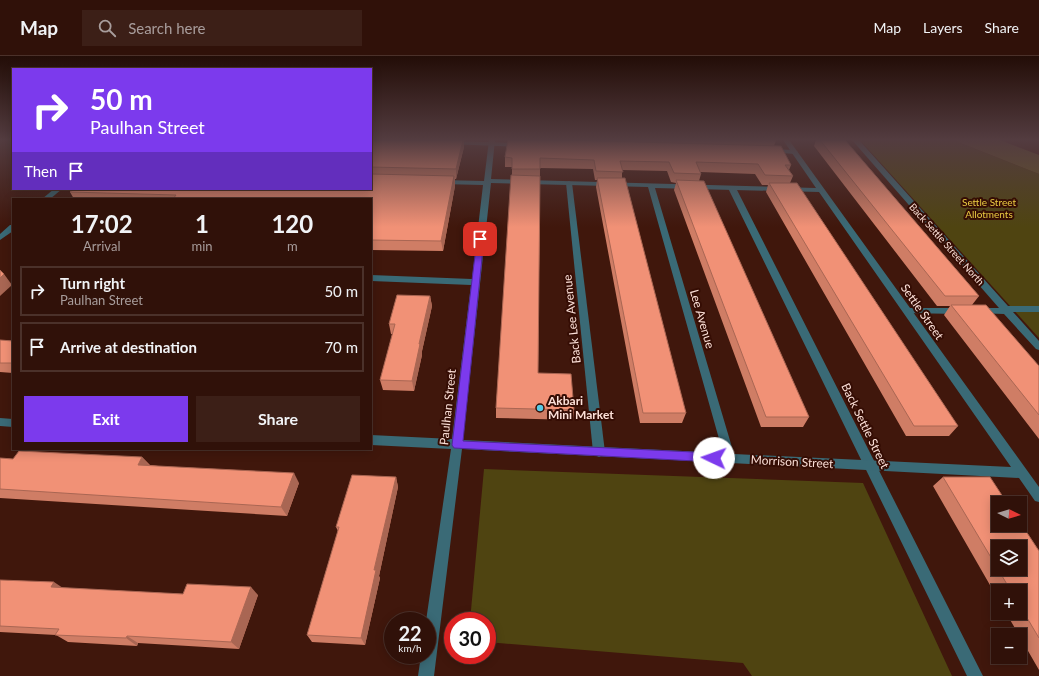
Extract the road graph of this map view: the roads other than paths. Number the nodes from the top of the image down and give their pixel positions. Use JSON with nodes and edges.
{"nodes":[{"id":1,"x":489,"y":169,"type":"edge"},
{"id":2,"x":806,"y":169,"type":"edge"},
{"id":3,"x":881,"y":169,"type":"edge"},
{"id":4,"x":433,"y":182,"type":"edge"},
{"id":5,"x":487,"y":182,"type":"junction"},
{"id":6,"x":569,"y":183,"type":"junction"},
{"id":7,"x":650,"y":185,"type":"junction"},
{"id":8,"x":732,"y":188,"type":"junction"},
{"id":9,"x":57,"y":190,"type":"edge"},
{"id":10,"x":821,"y":190,"type":"junction"},
{"id":11,"x":47,"y":198,"type":"edge"},
{"id":12,"x":12,"y":228,"type":"edge"},
{"id":13,"x":0,"y":238,"type":"edge"},
{"id":14,"x":372,"y":278,"type":"edge"},
{"id":15,"x":475,"y":282,"type":"junction"},
{"id":16,"x":1039,"y":309,"type":"edge"},
{"id":17,"x":1006,"y":310,"type":"junction"},
{"id":18,"x":908,"y":312,"type":"junction"},
{"id":19,"x":1039,"y":347,"type":"edge"},
{"id":20,"x":0,"y":422,"type":"edge"},
{"id":21,"x":12,"y":423,"type":"edge"},
{"id":22,"x":372,"y":440,"type":"edge"},
{"id":23,"x":457,"y":445,"type":"junction"},
{"id":24,"x":599,"y":452,"type":"junction"},
{"id":25,"x":730,"y":459,"type":"junction"},
{"id":26,"x":870,"y":466,"type":"junction"},
{"id":27,"x":1022,"y":473,"type":"junction"},
{"id":28,"x":1037,"y":491,"type":"edge"},
{"id":29,"x":426,"y":676,"type":"edge"},
{"id":30,"x":975,"y":676,"type":"edge"}],
"edges":[{"from":1,"to":5,"type":"street","name":"Paulhan Street"},
{"from":2,"to":10,"type":"street","name":"Settle Street"},
{"from":3,"to":17,"type":"street","name":"Back Settle Street North"},
{"from":4,"to":5,"type":"street"},
{"from":5,"to":6,"type":"street"},
{"from":5,"to":15,"type":"street","name":"Paulhan Street"},
{"from":6,"to":7,"type":"street"},
{"from":6,"to":24,"type":"street","name":"Back Lee Avenue"},
{"from":7,"to":8,"type":"street"},
{"from":7,"to":25,"type":"street","name":"Lee Avenue"},
{"from":8,"to":10,"type":"street"},
{"from":8,"to":26,"type":"street","name":"Back Settle Street"},
{"from":9,"to":11,"type":"street"},
{"from":10,"to":18,"type":"street","name":"Settle Street"},
{"from":12,"to":13,"type":"street"},
{"from":14,"to":15,"type":"street"},
{"from":15,"to":23,"type":"street","name":"Paulhan Street"},
{"from":16,"to":17,"type":"street"},
{"from":17,"to":18,"type":"street"},
{"from":17,"to":19,"type":"street","name":"Back Settle Street North"},
{"from":18,"to":27,"type":"street","name":"Settle Street"},
{"from":20,"to":21,"type":"street"},
{"from":22,"to":23,"type":"street","name":"Morrison Street"},
{"from":23,"to":24,"type":"street","name":"Morrison Street"},
{"from":23,"to":29,"type":"street","name":"Paulhan Street"},
{"from":24,"to":25,"type":"street","name":"Morrison Street"},
{"from":25,"to":26,"type":"street","name":"Morrison Street"},
{"from":26,"to":27,"type":"street","name":"Morrison Street"},
{"from":26,"to":30,"type":"street","name":"Back Settle Street"},
{"from":27,"to":28,"type":"street","name":"Settle Street"}]}
